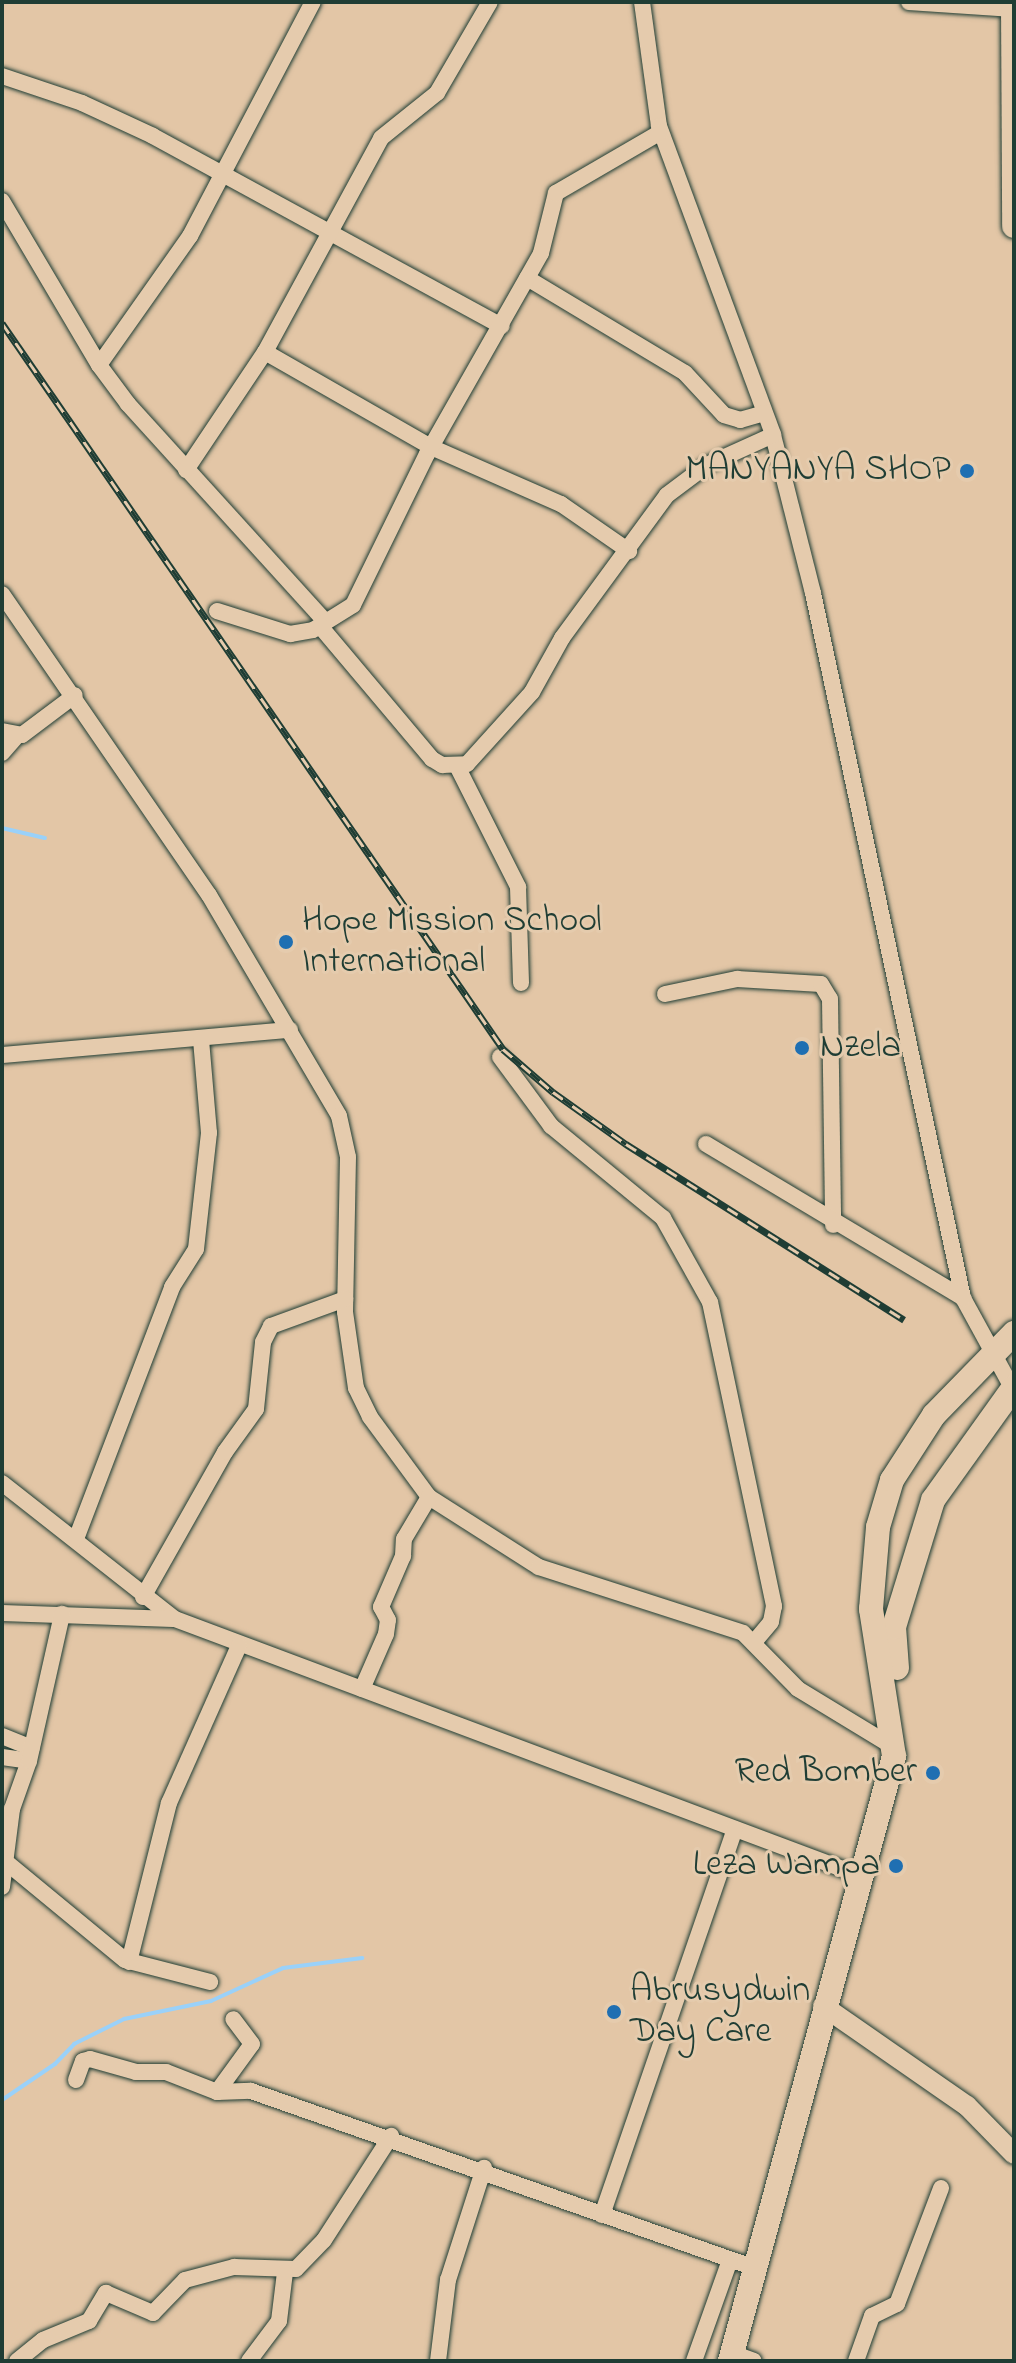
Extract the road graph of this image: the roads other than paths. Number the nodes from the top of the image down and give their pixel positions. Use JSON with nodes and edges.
{"nodes":[{"id":1,"x":313,"y":2,"type":"edge"},
{"id":2,"x":490,"y":2,"type":"edge"},
{"id":3,"x":642,"y":2,"type":"edge"},
{"id":4,"x":909,"y":2,"type":"edge"},
{"id":5,"x":1013,"y":2,"type":"edge"},
{"id":6,"x":1013,"y":9,"type":"edge"},
{"id":7,"x":2,"y":76,"type":"edge"},
{"id":8,"x":1013,"y":126,"type":"edge"},
{"id":9,"x":661,"y":132,"type":"junction"},
{"id":10,"x":220,"y":173,"type":"junction"},
{"id":11,"x":1013,"y":198,"type":"edge"},
{"id":12,"x":2,"y":201,"type":"edge"},
{"id":13,"x":1014,"y":226,"type":"edge"},
{"id":14,"x":329,"y":232,"type":"junction"},
{"id":15,"x":527,"y":278,"type":"junction"},
{"id":16,"x":502,"y":326,"type":"junction"},
{"id":17,"x":265,"y":352,"type":"junction"},
{"id":18,"x":99,"y":365,"type":"junction"},
{"id":19,"x":764,"y":413,"type":"junction"},
{"id":20,"x":773,"y":435,"type":"junction"},
{"id":21,"x":431,"y":447,"type":"junction"},
{"id":22,"x":186,"y":470,"type":"junction"},
{"id":23,"x":629,"y":551,"type":"junction"},
{"id":24,"x":2,"y":594,"type":"edge"},
{"id":25,"x":217,"y":611,"type":"dead end"},
{"id":26,"x":323,"y":624,"type":"junction"},
{"id":27,"x":75,"y":695,"type":"junction"},
{"id":28,"x":9,"y":734,"type":"edge"},
{"id":29,"x":2,"y":753,"type":"edge"},
{"id":30,"x":457,"y":766,"type":"junction"},
{"id":31,"x":521,"y":983,"type":"dead end"},
{"id":32,"x":665,"y":994,"type":"dead end"},
{"id":33,"x":290,"y":1030,"type":"junction"},
{"id":34,"x":201,"y":1039,"type":"junction"},
{"id":35,"x":2,"y":1055,"type":"edge"},
{"id":36,"x":500,"y":1057,"type":"dead end"},
{"id":37,"x":706,"y":1144,"type":"dead end"},
{"id":38,"x":833,"y":1225,"type":"junction"},
{"id":39,"x":963,"y":1298,"type":"junction"},
{"id":40,"x":345,"y":1299,"type":"junction"},
{"id":41,"x":1014,"y":1333,"type":"edge"},
{"id":42,"x":992,"y":1353,"type":"junction"},
{"id":43,"x":1014,"y":1389,"type":"edge"},
{"id":44,"x":2,"y":1483,"type":"edge"},
{"id":45,"x":429,"y":1497,"type":"junction"},
{"id":46,"x":76,"y":1539,"type":"junction"},
{"id":47,"x":143,"y":1597,"type":"junction"},
{"id":48,"x":2,"y":1613,"type":"edge"},
{"id":49,"x":62,"y":1614,"type":"junction"},
{"id":50,"x":175,"y":1619,"type":"junction"},
{"id":51,"x":754,"y":1642,"type":"junction"},
{"id":52,"x":239,"y":1646,"type":"junction"},
{"id":53,"x":362,"y":1689,"type":"junction"},
{"id":54,"x":2,"y":1736,"type":"edge"},
{"id":55,"x":895,"y":1748,"type":"junction"},
{"id":56,"x":31,"y":1754,"type":"junction"},
{"id":57,"x":2,"y":1757,"type":"edge"},
{"id":58,"x":735,"y":1829,"type":"junction"},
{"id":59,"x":6,"y":1862,"type":"junction"},
{"id":60,"x":864,"y":1877,"type":"junction"},
{"id":61,"x":2,"y":1887,"type":"edge"},
{"id":62,"x":129,"y":1962,"type":"junction"},
{"id":63,"x":210,"y":1982,"type":"dead end"},
{"id":64,"x":823,"y":2006,"type":"junction"},
{"id":65,"x":233,"y":2019,"type":"dead end"},
{"id":66,"x":76,"y":2080,"type":"dead end"},
{"id":67,"x":217,"y":2092,"type":"junction"},
{"id":68,"x":391,"y":2136,"type":"junction"},
{"id":69,"x":1012,"y":2146,"type":"edge"},
{"id":70,"x":484,"y":2168,"type":"junction"},
{"id":71,"x":941,"y":2188,"type":"dead end"},
{"id":72,"x":602,"y":2215,"type":"junction"},
{"id":73,"x":730,"y":2260,"type":"junction"},
{"id":74,"x":755,"y":2268,"type":"junction"},
{"id":75,"x":285,"y":2272,"type":"junction"},
{"id":76,"x":739,"y":2358,"type":"edge"},
{"id":77,"x":17,"y":2361,"type":"edge"},
{"id":78,"x":249,"y":2361,"type":"edge"},
{"id":79,"x":438,"y":2361,"type":"edge"},
{"id":80,"x":694,"y":2361,"type":"edge"},
{"id":81,"x":856,"y":2361,"type":"edge"}],
"edges":[{"from":1,"to":10,"type":"street"},
{"from":2,"to":14,"type":"street"},
{"from":3,"to":9,"type":"street"},
{"from":4,"to":6,"type":"street"},
{"from":5,"to":6,"type":"highway"},
{"from":6,"to":8,"type":"highway"},
{"from":7,"to":10,"type":"street"},
{"from":8,"to":11,"type":"highway"},
{"from":9,"to":15,"type":"street"},
{"from":9,"to":19,"type":"street"},
{"from":10,"to":14,"type":"street"},
{"from":10,"to":18,"type":"street"},
{"from":11,"to":13,"type":"highway"},
{"from":12,"to":18,"type":"street"},
{"from":14,"to":16,"type":"street"},
{"from":14,"to":17,"type":"street"},
{"from":15,"to":16,"type":"street"},
{"from":15,"to":19,"type":"street"},
{"from":16,"to":21,"type":"street"},
{"from":17,"to":21,"type":"street"},
{"from":17,"to":22,"type":"street"},
{"from":18,"to":22,"type":"street"},
{"from":19,"to":20,"type":"street"},
{"from":20,"to":23,"type":"street"},
{"from":20,"to":39,"type":"street"},
{"from":21,"to":23,"type":"street"},
{"from":21,"to":26,"type":"street"},
{"from":22,"to":26,"type":"street"},
{"from":23,"to":30,"type":"street"},
{"from":24,"to":27,"type":"street"},
{"from":25,"to":26,"type":"street"},
{"from":26,"to":30,"type":"street"},
{"from":27,"to":28,"type":"street"},
{"from":27,"to":33,"type":"street"},
{"from":28,"to":29,"type":"street"},
{"from":30,"to":31,"type":"street"},
{"from":32,"to":38,"type":"street"},
{"from":33,"to":34,"type":"street"},
{"from":33,"to":40,"type":"street"},
{"from":34,"to":35,"type":"street"},
{"from":34,"to":46,"type":"street"},
{"from":36,"to":51,"type":"street"},
{"from":37,"to":38,"type":"street"},
{"from":38,"to":39,"type":"street"},
{"from":39,"to":42,"type":"street"},
{"from":40,"to":45,"type":"street"},
{"from":40,"to":47,"type":"street"},
{"from":41,"to":42,"type":"highway"},
{"from":42,"to":43,"type":"street"},
{"from":42,"to":55,"type":"highway"},
{"from":43,"to":55,"type":"highway"},
{"from":44,"to":46,"type":"street"},
{"from":45,"to":51,"type":"street"},
{"from":45,"to":53,"type":"street"},
{"from":46,"to":47,"type":"street"},
{"from":47,"to":50,"type":"street"},
{"from":48,"to":49,"type":"street"},
{"from":49,"to":50,"type":"street"},
{"from":49,"to":56,"type":"street"},
{"from":50,"to":52,"type":"street"},
{"from":51,"to":55,"type":"street"},
{"from":52,"to":53,"type":"street"},
{"from":52,"to":62,"type":"street"},
{"from":53,"to":58,"type":"street"},
{"from":54,"to":56,"type":"street"},
{"from":55,"to":60,"type":"highway"},
{"from":56,"to":57,"type":"street"},
{"from":56,"to":59,"type":"street"},
{"from":58,"to":60,"type":"street"},
{"from":58,"to":72,"type":"street"},
{"from":59,"to":61,"type":"street"},
{"from":59,"to":62,"type":"street"},
{"from":60,"to":64,"type":"highway"},
{"from":62,"to":63,"type":"street"},
{"from":64,"to":69,"type":"main road"},
{"from":64,"to":74,"type":"highway"},
{"from":65,"to":67,"type":"street"},
{"from":66,"to":67,"type":"street"},
{"from":67,"to":68,"type":"street"},
{"from":68,"to":70,"type":"street"},
{"from":68,"to":75,"type":"street"},
{"from":70,"to":72,"type":"street"},
{"from":70,"to":79,"type":"street"},
{"from":71,"to":81,"type":"street"},
{"from":72,"to":73,"type":"street"},
{"from":73,"to":74,"type":"street"},
{"from":73,"to":80,"type":"street"},
{"from":74,"to":76,"type":"highway"},
{"from":75,"to":77,"type":"street"},
{"from":75,"to":78,"type":"street"}]}
